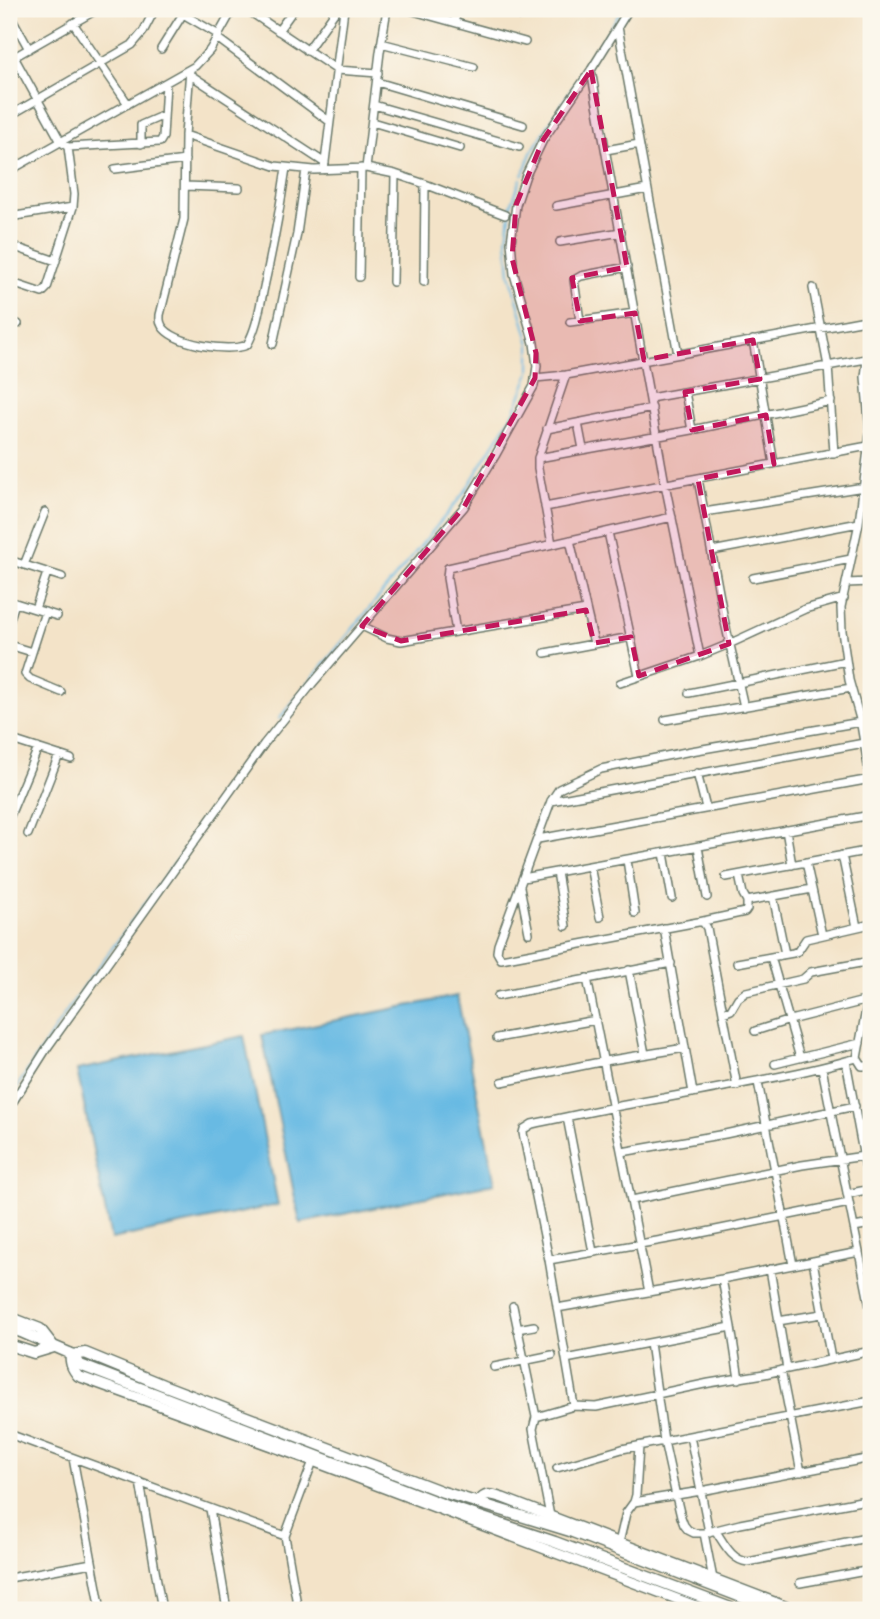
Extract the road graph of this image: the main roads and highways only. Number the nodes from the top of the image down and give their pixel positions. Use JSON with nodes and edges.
{"nodes":[{"id":1,"x":9,"y":1317,"type":"edge"},
{"id":2,"x":9,"y":1328,"type":"edge"},
{"id":3,"x":9,"y":1345,"type":"edge"},
{"id":4,"x":54,"y":1347,"type":"junction"},
{"id":5,"x":72,"y":1354,"type":"junction"},
{"id":6,"x":499,"y":1508,"type":"junction"},
{"id":7,"x":495,"y":1522,"type":"junction"},
{"id":8,"x":724,"y":1608,"type":"edge"},
{"id":9,"x":737,"y":1610,"type":"edge"},
{"id":10,"x":775,"y":1610,"type":"edge"}],
"edges":[{"from":1,"to":4,"type":"main road"},
{"from":2,"to":4,"type":"main road"},
{"from":3,"to":4,"type":"main road"},
{"from":4,"to":5,"type":"main road"},
{"from":5,"to":6,"type":"main road"},
{"from":5,"to":7,"type":"main road"},
{"from":6,"to":7,"type":"main road"},
{"from":6,"to":10,"type":"main road"},
{"from":7,"to":8,"type":"main road"},
{"from":8,"to":9,"type":"main road"}]}
